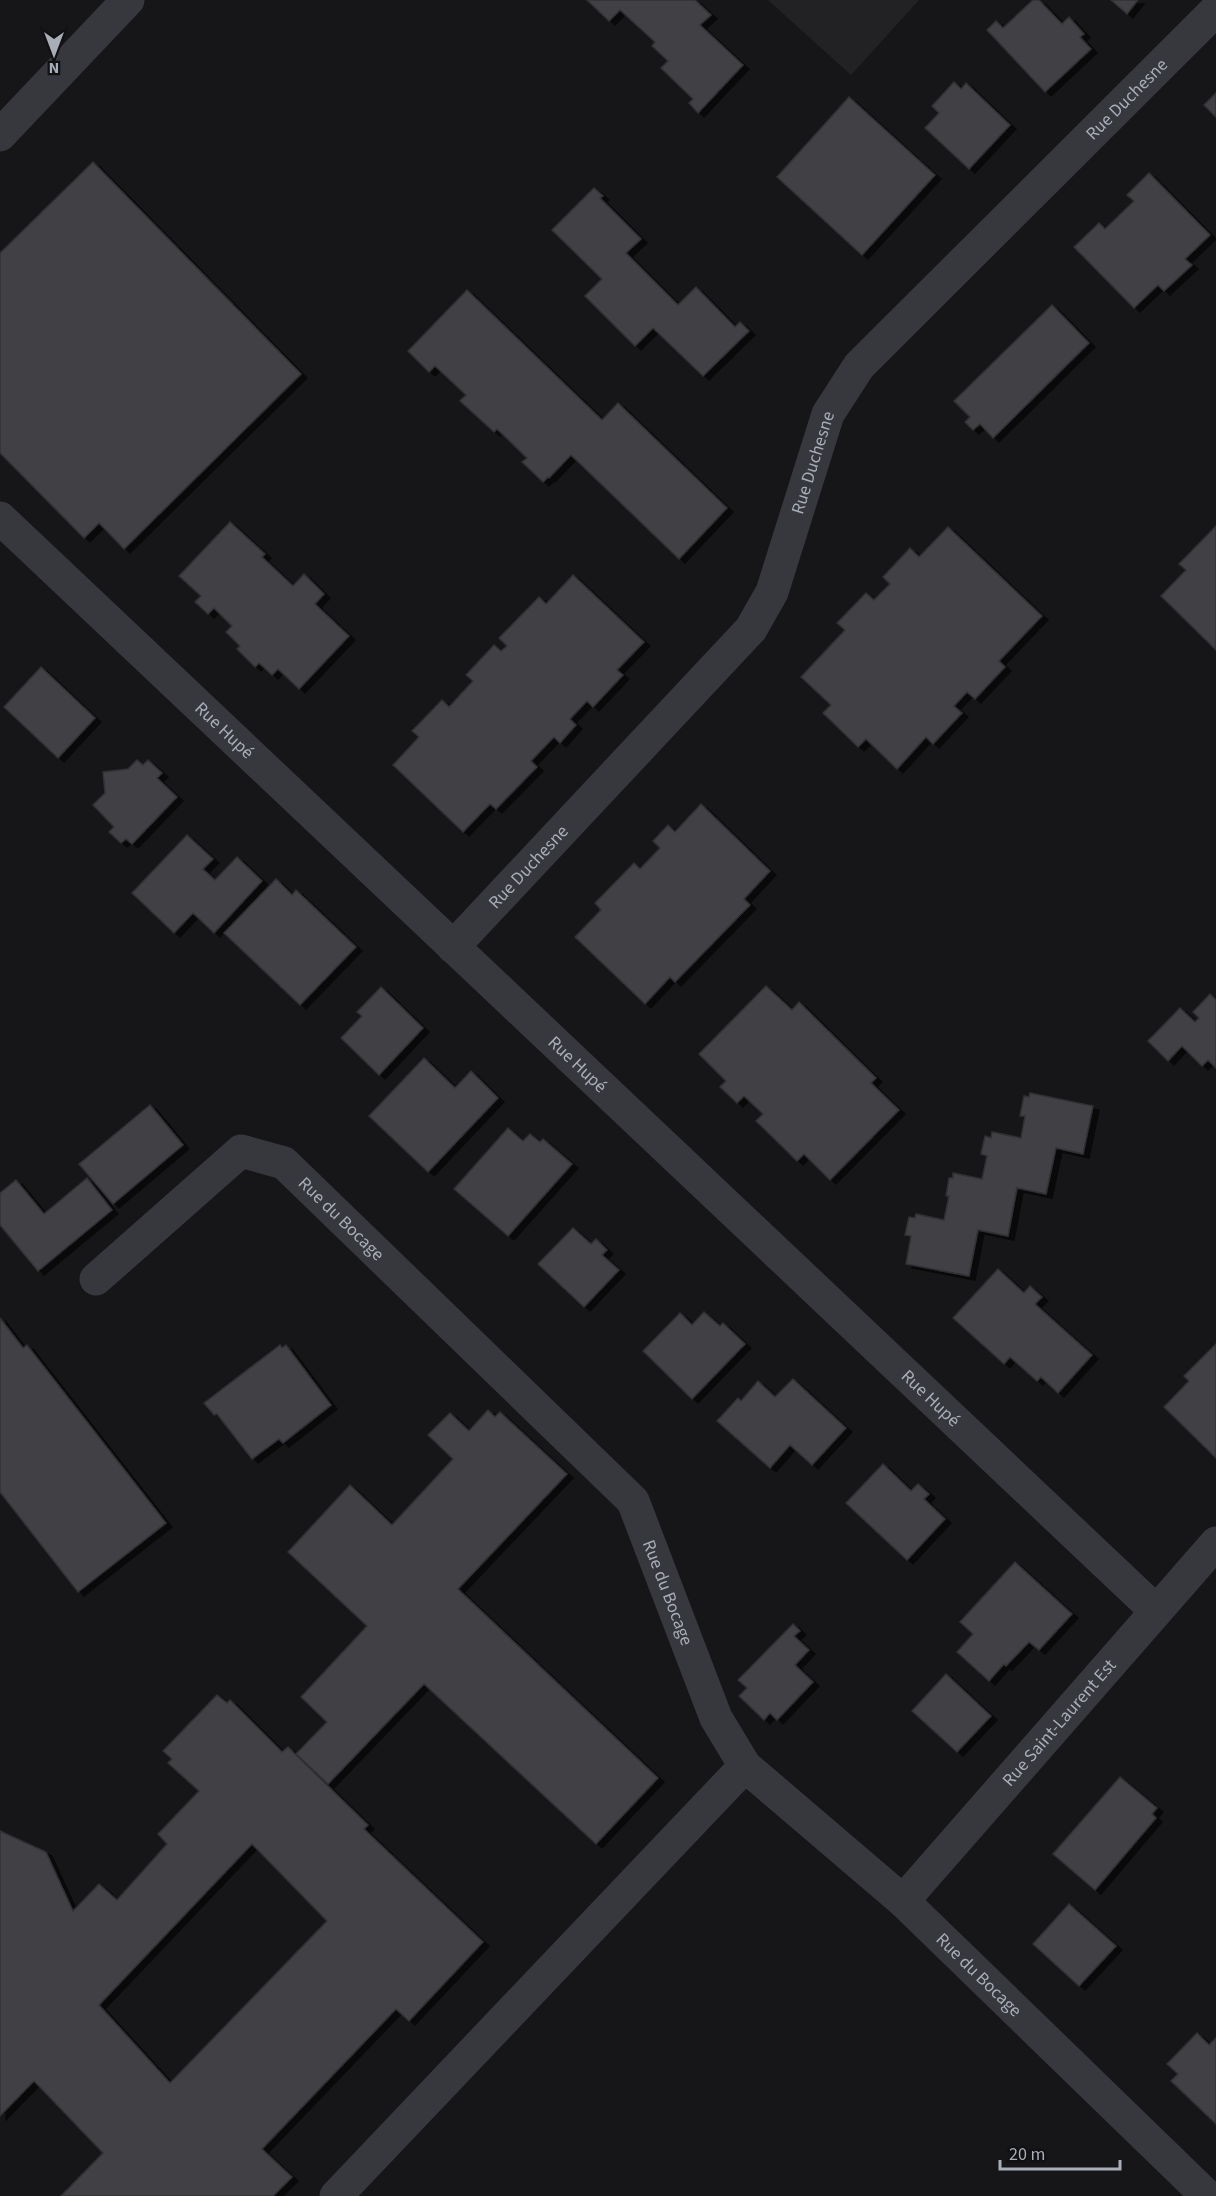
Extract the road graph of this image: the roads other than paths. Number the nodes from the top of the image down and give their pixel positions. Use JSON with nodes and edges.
{"nodes":[{"id":1,"x":128,"y":0,"type":"edge"},
{"id":2,"x":1216,"y":10,"type":"edge"},
{"id":3,"x":0,"y":135,"type":"edge"},
{"id":4,"x":0,"y":519,"type":"edge"},
{"id":5,"x":453,"y":946,"type":"junction"},
{"id":6,"x":96,"y":1279,"type":"dead end"},
{"id":7,"x":1216,"y":1543,"type":"edge"},
{"id":8,"x":1156,"y":1611,"type":"junction"},
{"id":9,"x":745,"y":1766,"type":"junction"},
{"id":10,"x":903,"y":1901,"type":"junction"},
{"id":11,"x":336,"y":2196,"type":"edge"},
{"id":12,"x":1207,"y":2196,"type":"edge"}],
"edges":[{"from":1,"to":3,"type":"street"},
{"from":2,"to":5,"type":"street","name":"Rue Duchesne"},
{"from":4,"to":5,"type":"street","name":"Rue Hupé"},
{"from":5,"to":8,"type":"street","name":"Rue Hupé"},
{"from":6,"to":9,"type":"street","name":"Rue du Bocage"},
{"from":7,"to":8,"type":"street","name":"Rue Saint-Laurent Est"},
{"from":8,"to":10,"type":"street","name":"Rue Saint-Laurent Est"},
{"from":9,"to":10,"type":"street","name":"Rue du Bocage"},
{"from":9,"to":11,"type":"street"},
{"from":10,"to":12,"type":"street","name":"Rue du Bocage"}]}
